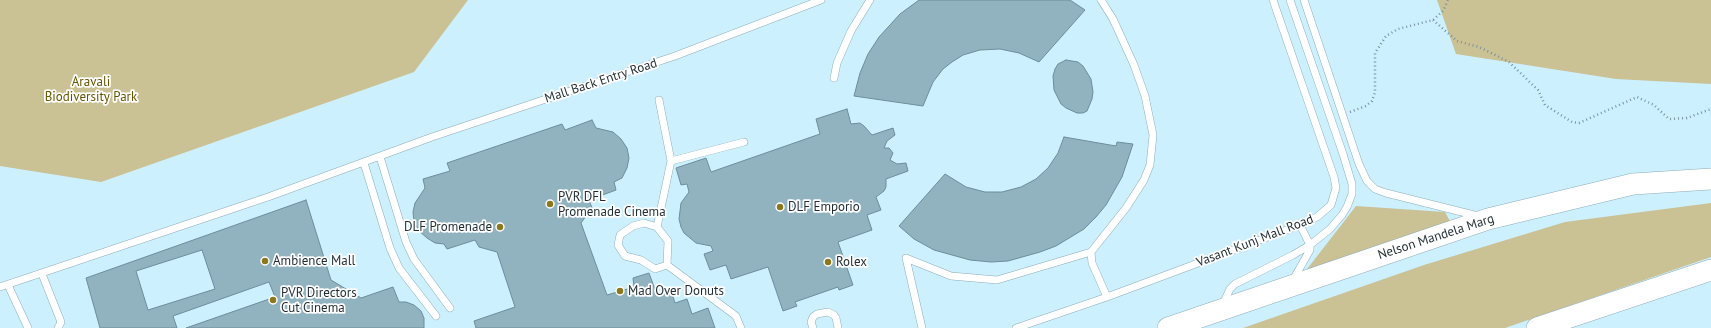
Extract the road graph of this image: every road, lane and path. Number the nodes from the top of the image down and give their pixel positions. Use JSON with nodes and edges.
{"nodes":[{"id":1,"x":821,"y":0,"type":"edge"},
{"id":2,"x":870,"y":0,"type":"edge"},
{"id":3,"x":1101,"y":0,"type":"edge"},
{"id":4,"x":1273,"y":0,"type":"edge"},
{"id":5,"x":1290,"y":0,"type":"edge"},
{"id":6,"x":1304,"y":0,"type":"edge"},
{"id":7,"x":1448,"y":0,"type":"edge"},
{"id":8,"x":1433,"y":20,"type":"junction"},
{"id":9,"x":834,"y":78,"type":"dead end"},
{"id":10,"x":659,"y":100,"type":"dead end"},
{"id":11,"x":1711,"y":109,"type":"edge"},
{"id":12,"x":1342,"y":114,"type":"junction"},
{"id":13,"x":744,"y":142,"type":"dead end"},
{"id":14,"x":380,"y":157,"type":"junction"},
{"id":15,"x":671,"y":161,"type":"junction"},
{"id":16,"x":364,"y":162,"type":"junction"},
{"id":17,"x":1711,"y":179,"type":"edge"},
{"id":18,"x":1488,"y":219,"type":"junction"},
{"id":19,"x":1300,"y":225,"type":"junction"},
{"id":20,"x":657,"y":227,"type":"junction"},
{"id":21,"x":1310,"y":245,"type":"junction"},
{"id":22,"x":1091,"y":252,"type":"junction"},
{"id":23,"x":667,"y":265,"type":"junction"},
{"id":24,"x":1711,"y":270,"type":"edge"},
{"id":25,"x":42,"y":274,"type":"junction"},
{"id":26,"x":8,"y":284,"type":"junction"},
{"id":27,"x":1289,"y":286,"type":"junction"},
{"id":28,"x":0,"y":287,"type":"edge"},
{"id":29,"x":1108,"y":297,"type":"junction"},
{"id":30,"x":450,"y":308,"type":"dead end"},
{"id":31,"x":1220,"y":310,"type":"junction"},
{"id":32,"x":436,"y":316,"type":"dead end"},
{"id":33,"x":28,"y":328,"type":"edge"},
{"id":34,"x":58,"y":328,"type":"edge"},
{"id":35,"x":741,"y":328,"type":"edge"},
{"id":36,"x":813,"y":328,"type":"edge"},
{"id":37,"x":838,"y":328,"type":"edge"},
{"id":38,"x":922,"y":328,"type":"edge"},
{"id":39,"x":1016,"y":328,"type":"edge"},
{"id":40,"x":1168,"y":328,"type":"edge"},
{"id":41,"x":1537,"y":328,"type":"edge"}],
"edges":[{"from":1,"to":14,"type":"lane","name":"Mall Back Entry Road"},
{"from":2,"to":9,"type":"lane"},
{"from":3,"to":22,"type":"lane"},
{"from":4,"to":19,"type":"lane","name":"Vasant Kunj Mall Road"},
{"from":5,"to":21,"type":"lane","name":"Vasant Kunj Mall Road"},
{"from":6,"to":12,"type":"lane"},
{"from":7,"to":8,"type":"path"},
{"from":8,"to":11,"type":"path"},
{"from":8,"to":12,"type":"path"},
{"from":10,"to":15,"type":"lane"},
{"from":12,"to":18,"type":"lane"},
{"from":13,"to":15,"type":"lane"},
{"from":14,"to":16,"type":"lane","name":"Mall Back Entry Road"},
{"from":14,"to":30,"type":"lane"},
{"from":15,"to":20,"type":"lane"},
{"from":16,"to":25,"type":"lane","name":"Mall Back Entry Road"},
{"from":16,"to":32,"type":"lane"},
{"from":17,"to":18,"type":"main road","name":"Nelson Mandela Marg"},
{"from":18,"to":27,"type":"main road","name":"Nelson Mandela Marg"},
{"from":19,"to":21,"type":"lane"},
{"from":19,"to":29,"type":"lane","name":"Vasant Kunj Mall Road"},
{"from":20,"to":23,"type":"lane"},
{"from":20,"to":23,"type":"lane"},
{"from":21,"to":27,"type":"lane"},
{"from":21,"to":31,"type":"lane","name":"Vasant Kunj Mall Road"},
{"from":22,"to":29,"type":"lane"},
{"from":22,"to":38,"type":"lane"},
{"from":23,"to":35,"type":"lane"},
{"from":24,"to":41,"type":"main road"},
{"from":25,"to":26,"type":"lane","name":"Mall Back Entry Road"},
{"from":25,"to":34,"type":"lane"},
{"from":26,"to":28,"type":"lane","name":"Mall Back Entry Road"},
{"from":26,"to":33,"type":"lane"},
{"from":27,"to":31,"type":"main road","name":"Nelson Mandela Marg"},
{"from":29,"to":39,"type":"lane","name":"Vasant Kunj Mall Road"},
{"from":31,"to":40,"type":"main road","name":"Nelson Mandela Marg"},
{"from":36,"to":37,"type":"lane"}]}
